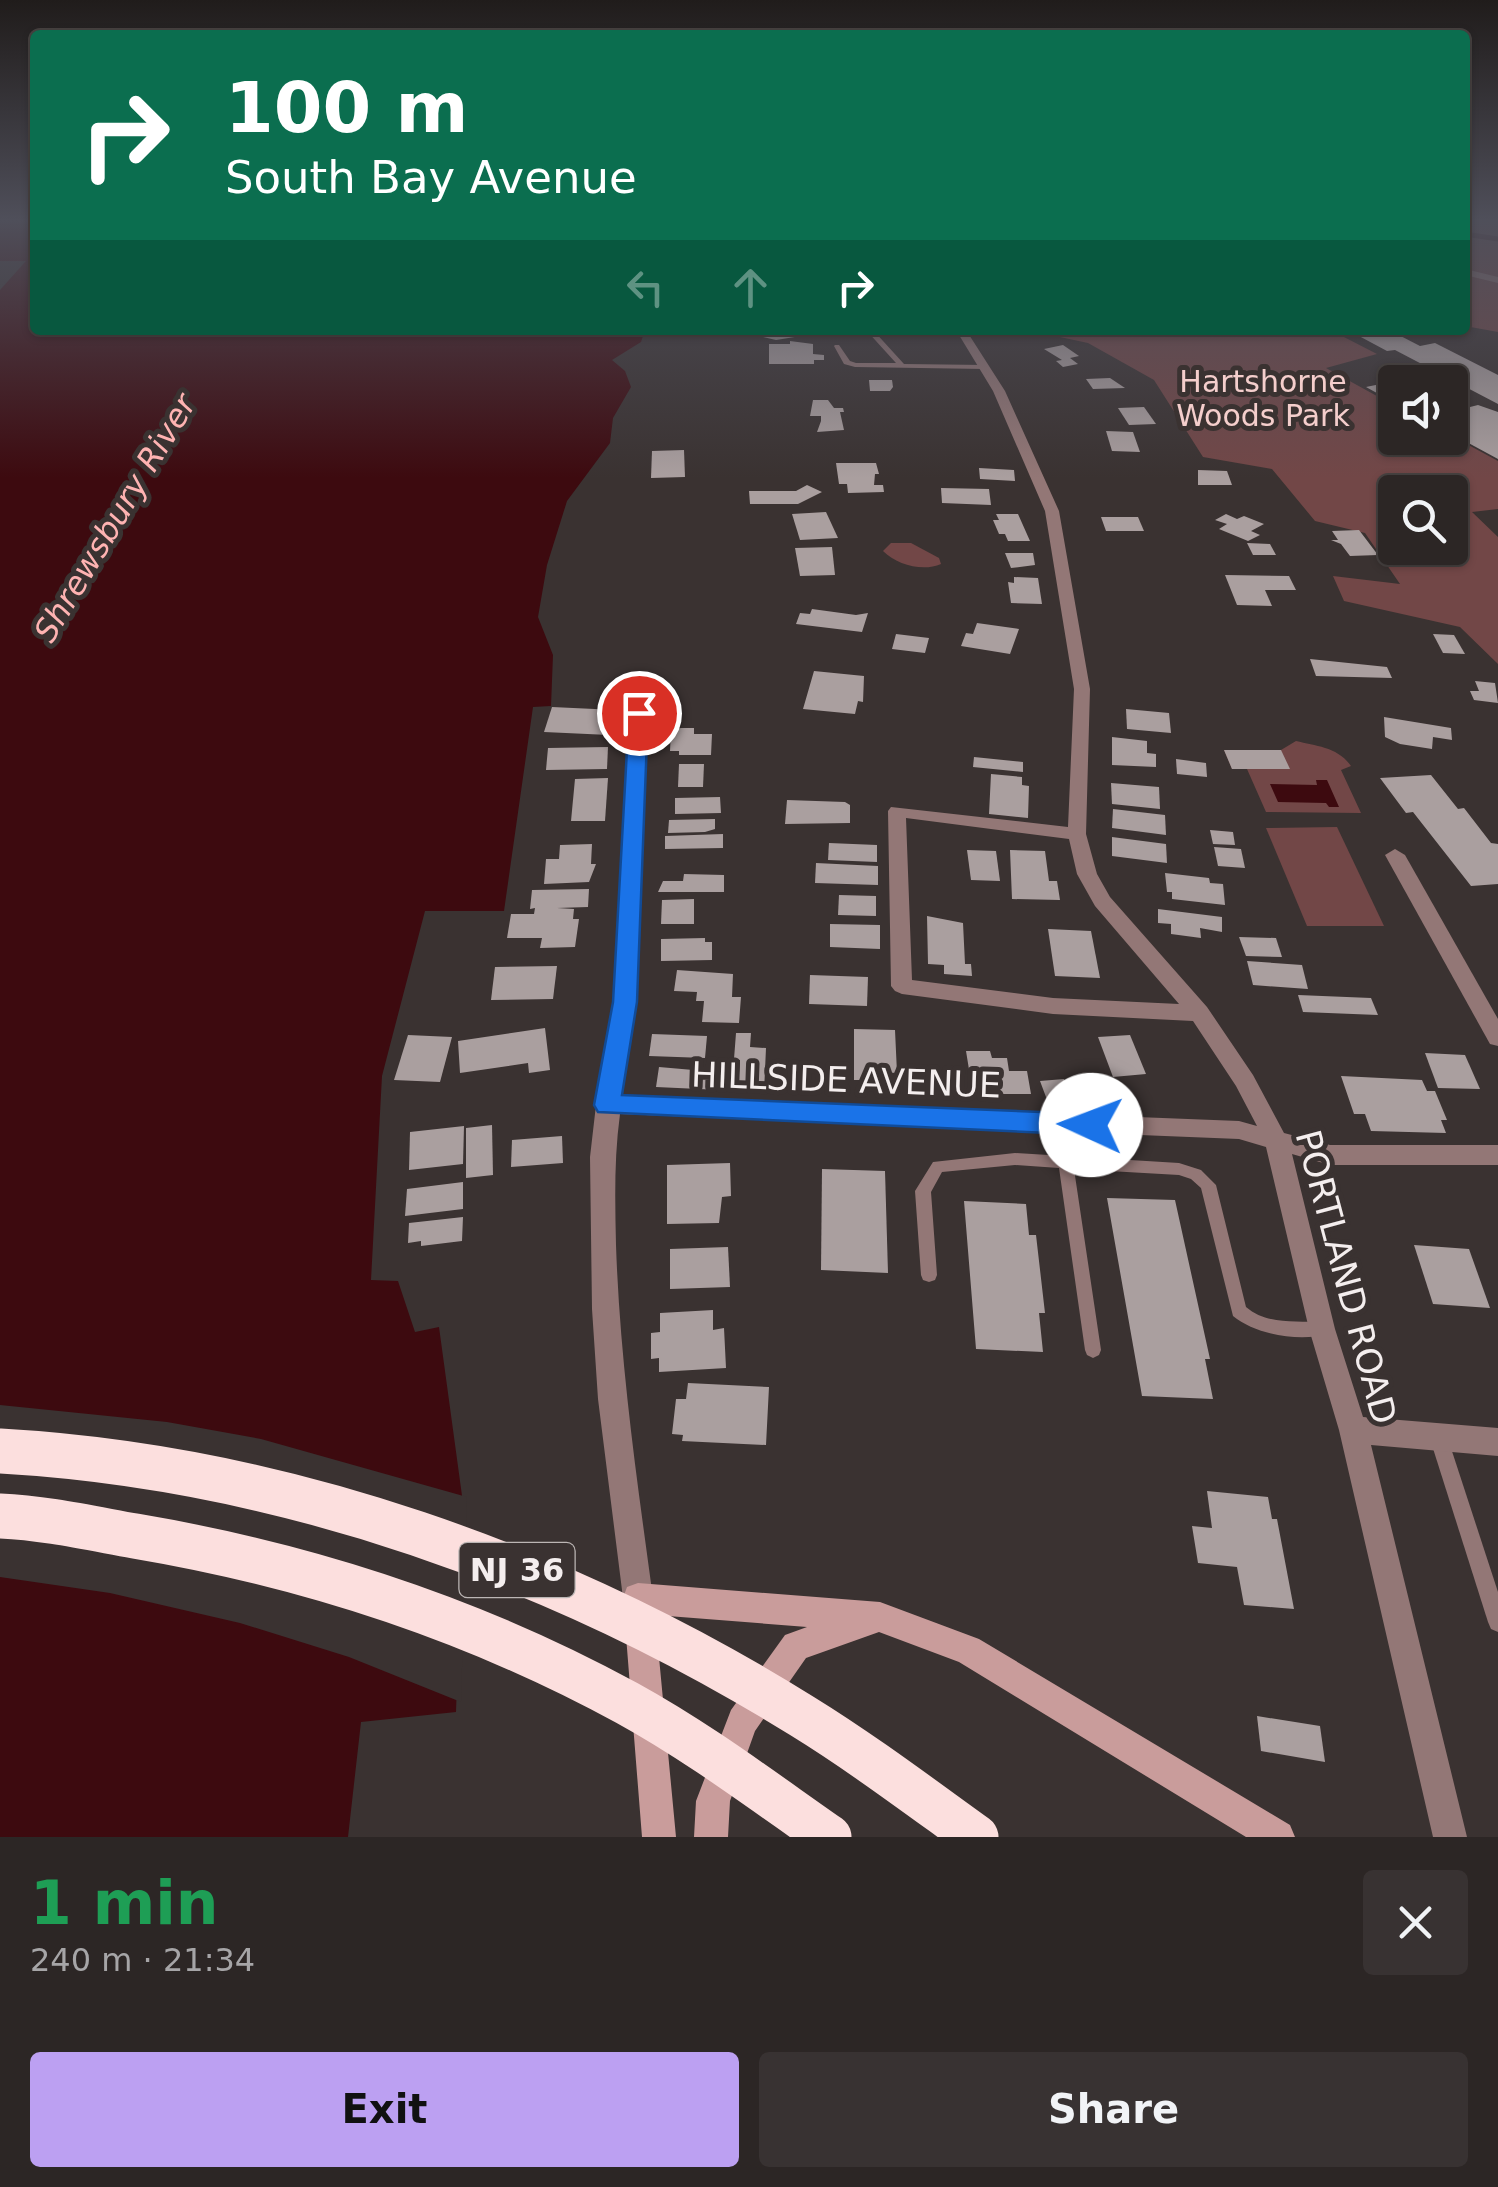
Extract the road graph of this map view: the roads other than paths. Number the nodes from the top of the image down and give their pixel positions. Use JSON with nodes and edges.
{"nodes":[{"id":1,"x":874,"y":335,"type":"edge"},
{"id":2,"x":964,"y":335,"type":"edge"},
{"id":3,"x":837,"y":346,"type":"dead end"},
{"id":4,"x":902,"y":366,"type":"junction"},
{"id":5,"x":985,"y":367,"type":"junction"},
{"id":6,"x":639,"y":713,"type":"dead end"},
{"id":7,"x":1077,"y":834,"type":"junction"},
{"id":8,"x":1395,"y":855,"type":"dead end"},
{"id":9,"x":1199,"y":1014,"type":"junction"},
{"id":10,"x":1498,"y":1038,"type":"edge"},
{"id":11,"x":607,"y":1105,"type":"junction"},
{"id":12,"x":1277,"y":1142,"type":"junction"},
{"id":13,"x":1498,"y":1155,"type":"edge"},
{"id":14,"x":1066,"y":1162,"type":"junction"},
{"id":15,"x":928,"y":1274,"type":"dead end"},
{"id":16,"x":1322,"y":1329,"type":"junction"},
{"id":17,"x":1094,"y":1350,"type":"dead end"},
{"id":18,"x":1353,"y":1430,"type":"junction"},
{"id":19,"x":1439,"y":1439,"type":"junction"},
{"id":20,"x":1498,"y":1442,"type":"edge"},
{"id":21,"x":0,"y":1452,"type":"edge"},
{"id":22,"x":0,"y":1516,"type":"edge"},
{"id":23,"x":638,"y":1598,"type":"junction"},
{"id":24,"x":880,"y":1617,"type":"junction"},
{"id":25,"x":1498,"y":1622,"type":"edge"},
{"id":26,"x":659,"y":1837,"type":"edge"},
{"id":27,"x":711,"y":1837,"type":"edge"},
{"id":28,"x":829,"y":1837,"type":"edge"},
{"id":29,"x":976,"y":1837,"type":"edge"},
{"id":30,"x":1278,"y":1837,"type":"edge"},
{"id":31,"x":1450,"y":1837,"type":"edge"}],
"edges":[{"from":1,"to":4,"type":"lane"},
{"from":2,"to":5,"type":"street","name":"PORTLAND ROAD"},
{"from":3,"to":4,"type":"lane"},
{"from":4,"to":5,"type":"lane"},
{"from":5,"to":7,"type":"street","name":"PORTLAND ROAD"},
{"from":6,"to":11,"type":"street"},
{"from":7,"to":9,"type":"street","name":"PORTLAND ROAD"},
{"from":7,"to":9,"type":"street"},
{"from":8,"to":10,"type":"street"},
{"from":9,"to":12,"type":"street","name":"PORTLAND ROAD"},
{"from":11,"to":12,"type":"street","name":"HILLSIDE AVENUE"},
{"from":11,"to":23,"type":"street"},
{"from":12,"to":13,"type":"street","name":"HILLSIDE AVENUE"},
{"from":12,"to":16,"type":"street","name":"PORTLAND ROAD"},
{"from":14,"to":15,"type":"lane"},
{"from":14,"to":16,"type":"lane"},
{"from":14,"to":17,"type":"lane"},
{"from":16,"to":18,"type":"street","name":"PORTLAND ROAD"},
{"from":18,"to":19,"type":"street"},
{"from":18,"to":31,"type":"street","name":"PORTLAND ROAD"},
{"from":19,"to":20,"type":"street"},
{"from":19,"to":25,"type":"lane"},
{"from":21,"to":29,"type":"highway","number":"NJ 36","bridge":true},
{"from":22,"to":28,"type":"highway","number":"NJ 36","bridge":true},
{"from":23,"to":24,"type":"street"},
{"from":23,"to":26,"type":"street"},
{"from":24,"to":27,"type":"street"},
{"from":24,"to":30,"type":"street"}]}
